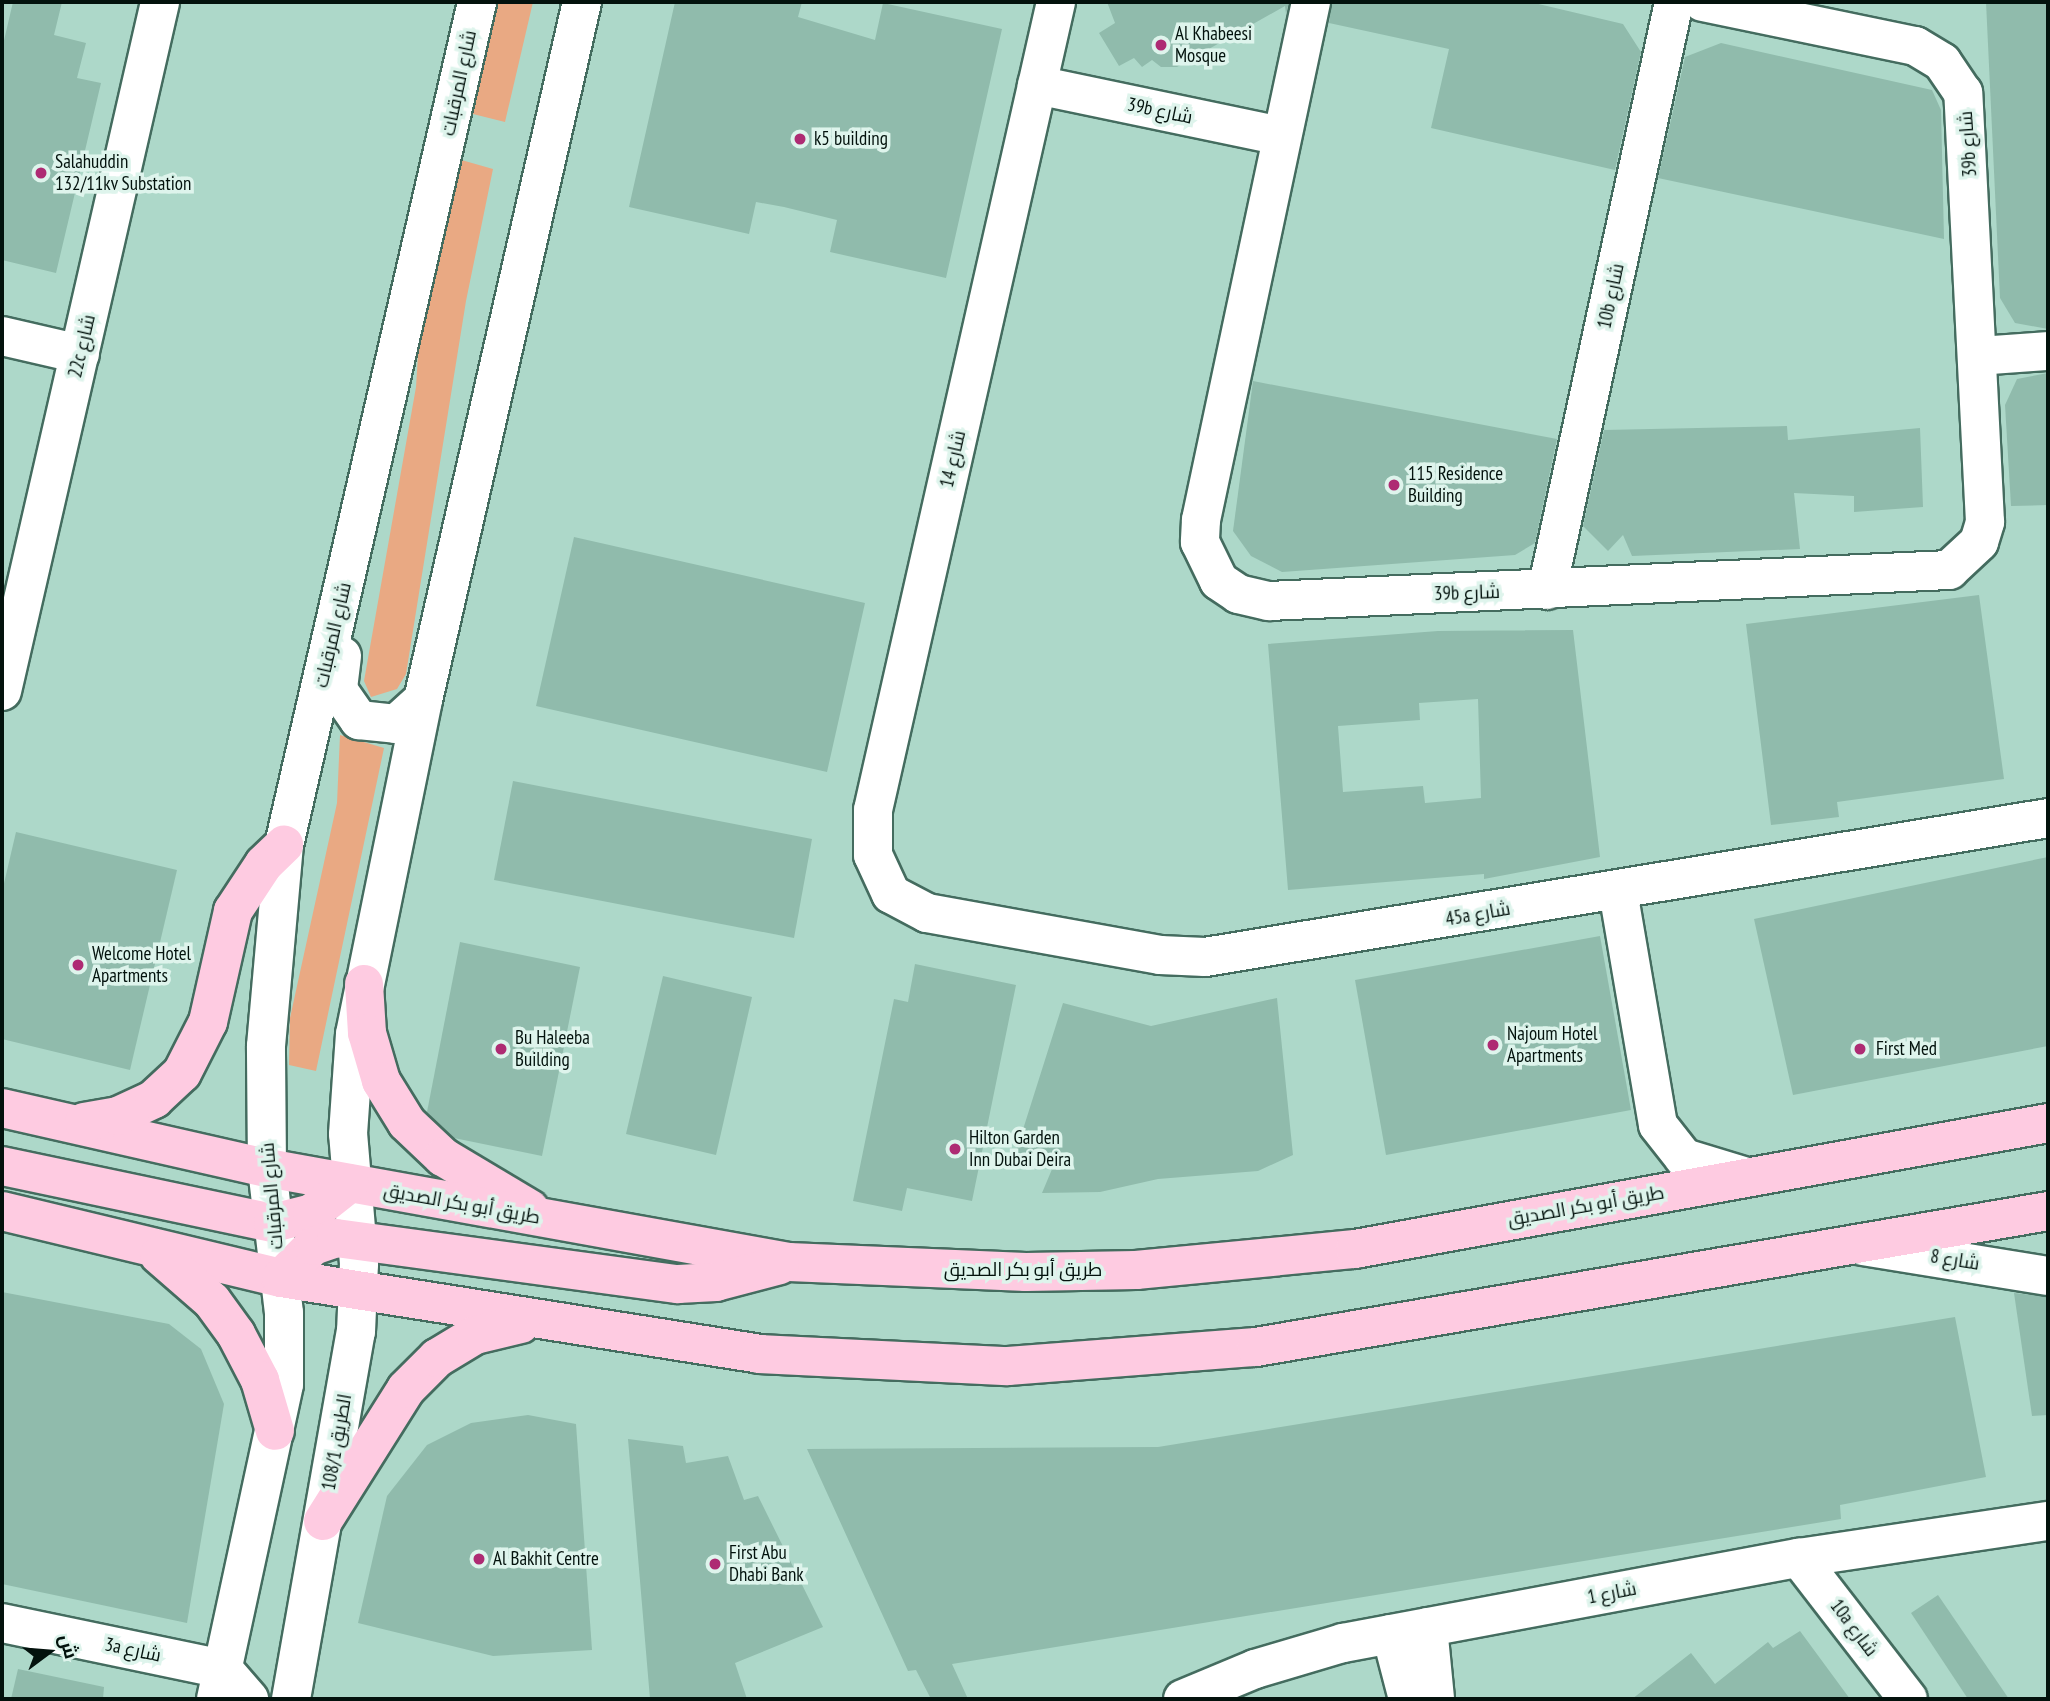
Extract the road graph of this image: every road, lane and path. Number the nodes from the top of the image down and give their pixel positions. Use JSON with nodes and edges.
{"nodes":[{"id":1,"x":160,"y":2,"type":"edge"},
{"id":2,"x":477,"y":2,"type":"edge"},
{"id":3,"x":572,"y":2,"type":"edge"},
{"id":4,"x":582,"y":2,"type":"edge"},
{"id":5,"x":1056,"y":2,"type":"edge"},
{"id":6,"x":1311,"y":2,"type":"edge"},
{"id":7,"x":1674,"y":2,"type":"edge"},
{"id":8,"x":1703,"y":2,"type":"edge"},
{"id":9,"x":574,"y":39,"type":"junction"},
{"id":10,"x":1037,"y":85,"type":"junction"},
{"id":11,"x":1282,"y":136,"type":"junction"},
{"id":12,"x":2,"y":336,"type":"edge"},
{"id":13,"x":2048,"y":351,"type":"edge"},
{"id":14,"x":80,"y":354,"type":"junction"},
{"id":15,"x":1978,"y":356,"type":"junction"},
{"id":16,"x":387,"y":400,"type":"junction"},
{"id":17,"x":1547,"y":590,"type":"junction"},
{"id":18,"x":2,"y":691,"type":"edge"},
{"id":19,"x":423,"y":700,"type":"junction"},
{"id":20,"x":2048,"y":818,"type":"edge"},
{"id":21,"x":284,"y":845,"type":"junction"},
{"id":22,"x":1618,"y":891,"type":"junction"},
{"id":23,"x":908,"y":905,"type":"joint"},
{"id":24,"x":364,"y":984,"type":"junction"},
{"id":25,"x":2,"y":1108,"type":"edge"},
{"id":26,"x":2048,"y":1123,"type":"edge"},
{"id":27,"x":75,"y":1124,"type":"junction"},
{"id":28,"x":2,"y":1166,"type":"edge"},
{"id":29,"x":267,"y":1168,"type":"junction"},
{"id":30,"x":1747,"y":1177,"type":"junction"},
{"id":31,"x":349,"y":1183,"type":"junction"},
{"id":32,"x":2,"y":1211,"type":"edge"},
{"id":33,"x":2048,"y":1211,"type":"edge"},
{"id":34,"x":547,"y":1219,"type":"junction"},
{"id":35,"x":273,"y":1223,"type":"junction"},
{"id":36,"x":357,"y":1238,"type":"junction"},
{"id":37,"x":1861,"y":1245,"type":"junction"},
{"id":38,"x":151,"y":1249,"type":"junction"},
{"id":39,"x":789,"y":1262,"type":"junction"},
{"id":40,"x":2048,"y":1276,"type":"edge"},
{"id":41,"x":281,"y":1278,"type":"junction"},
{"id":42,"x":359,"y":1292,"type":"junction"},
{"id":43,"x":565,"y":1324,"type":"junction"},
{"id":44,"x":275,"y":1431,"type":"junction"},
{"id":45,"x":323,"y":1521,"type":"junction"},
{"id":46,"x":2048,"y":1521,"type":"edge"},
{"id":47,"x":1799,"y":1558,"type":"junction"},
{"id":48,"x":2,"y":1623,"type":"edge"},
{"id":49,"x":1428,"y":1627,"type":"junction"},
{"id":50,"x":1391,"y":1634,"type":"junction"},
{"id":51,"x":220,"y":1684,"type":"edge"},
{"id":52,"x":249,"y":1699,"type":"edge"},
{"id":53,"x":292,"y":1699,"type":"edge"},
{"id":54,"x":1183,"y":1699,"type":"edge"},
{"id":55,"x":1408,"y":1699,"type":"edge"},
{"id":56,"x":1435,"y":1699,"type":"edge"},
{"id":57,"x":1908,"y":1699,"type":"edge"}],
"edges":[{"from":1,"to":14,"type":"street","name":"22c شارع"},
{"from":2,"to":16,"type":"street","name":"شارع المرقبات"},
{"from":3,"to":9,"type":"street"},
{"from":4,"to":9,"type":"street"},
{"from":5,"to":10,"type":"street","name":"شارع 14"},
{"from":6,"to":11,"type":"street","name":"39b شارع"},
{"from":7,"to":17,"type":"street","name":"10b شارع"},
{"from":8,"to":15,"type":"street","name":"39b شارع"},
{"from":9,"to":19,"type":"street"},
{"from":10,"to":11,"type":"street","name":"39b شارع"},
{"from":10,"to":23,"type":"street","name":"شارع 14"},
{"from":11,"to":17,"type":"street","name":"39b شارع"},
{"from":12,"to":14,"type":"street"},
{"from":13,"to":15,"type":"street"},
{"from":14,"to":18,"type":"street","name":"22c شارع"},
{"from":15,"to":17,"type":"street","name":"39b شارع"},
{"from":16,"to":19,"type":"street"},
{"from":16,"to":21,"type":"street","name":"شارع المرقبات"},
{"from":19,"to":24,"type":"street"},
{"from":20,"to":22,"type":"street","name":"45a شارع"},
{"from":21,"to":27,"type":"main road"},
{"from":21,"to":29,"type":"street","name":"شارع المرقبات"},
{"from":22,"to":23,"type":"street","name":"45a شارع"},
{"from":22,"to":30,"type":"street"},
{"from":24,"to":31,"type":"street"},
{"from":24,"to":34,"type":"main road"},
{"from":25,"to":27,"type":"main road","name":"طريق أبو بكر الصديق"},
{"from":26,"to":30,"type":"main road","name":"طريق أبو بكر الصديق"},
{"from":27,"to":29,"type":"main road","name":"طريق أبو بكر الصديق"},
{"from":28,"to":35,"type":"main road"},
{"from":29,"to":31,"type":"main road","name":"طريق أبو بكر الصديق"},
{"from":29,"to":35,"type":"street","name":"شارع المرقبات"},
{"from":30,"to":39,"type":"main road","name":"طريق أبو بكر الصديق"},
{"from":31,"to":34,"type":"main road","name":"طريق أبو بكر الصديق"},
{"from":31,"to":35,"type":"main road"},
{"from":31,"to":36,"type":"street","name":"108/1 الطريق"},
{"from":32,"to":38,"type":"main road"},
{"from":33,"to":37,"type":"main road"},
{"from":34,"to":39,"type":"main road","name":"طريق أبو بكر الصديق"},
{"from":35,"to":41,"type":"street","name":"شارع المرقبات"},
{"from":36,"to":39,"type":"main road"},
{"from":36,"to":41,"type":"main road"},
{"from":36,"to":42,"type":"street","name":"108/1 الطريق"},
{"from":37,"to":40,"type":"street","name":"شارع 8"},
{"from":37,"to":43,"type":"main road"},
{"from":38,"to":41,"type":"main road"},
{"from":38,"to":44,"type":"main road"},
{"from":41,"to":42,"type":"main road"},
{"from":41,"to":44,"type":"street"},
{"from":42,"to":43,"type":"main road"},
{"from":42,"to":45,"type":"street","name":"108/1 الطريق"},
{"from":43,"to":45,"type":"main road"},
{"from":44,"to":51,"type":"street"},
{"from":45,"to":53,"type":"street","name":"108/1 الطريق"},
{"from":46,"to":47,"type":"street","name":"شارع 1"},
{"from":47,"to":49,"type":"street","name":"شارع 1"},
{"from":47,"to":57,"type":"street","name":"10a شارع"},
{"from":48,"to":51,"type":"street","name":"3a شارع"},
{"from":49,"to":50,"type":"street","name":"شارع 1"},
{"from":49,"to":56,"type":"street"},
{"from":50,"to":54,"type":"street","name":"شارع 1"},
{"from":50,"to":55,"type":"street"},
{"from":51,"to":52,"type":"street"}]}
